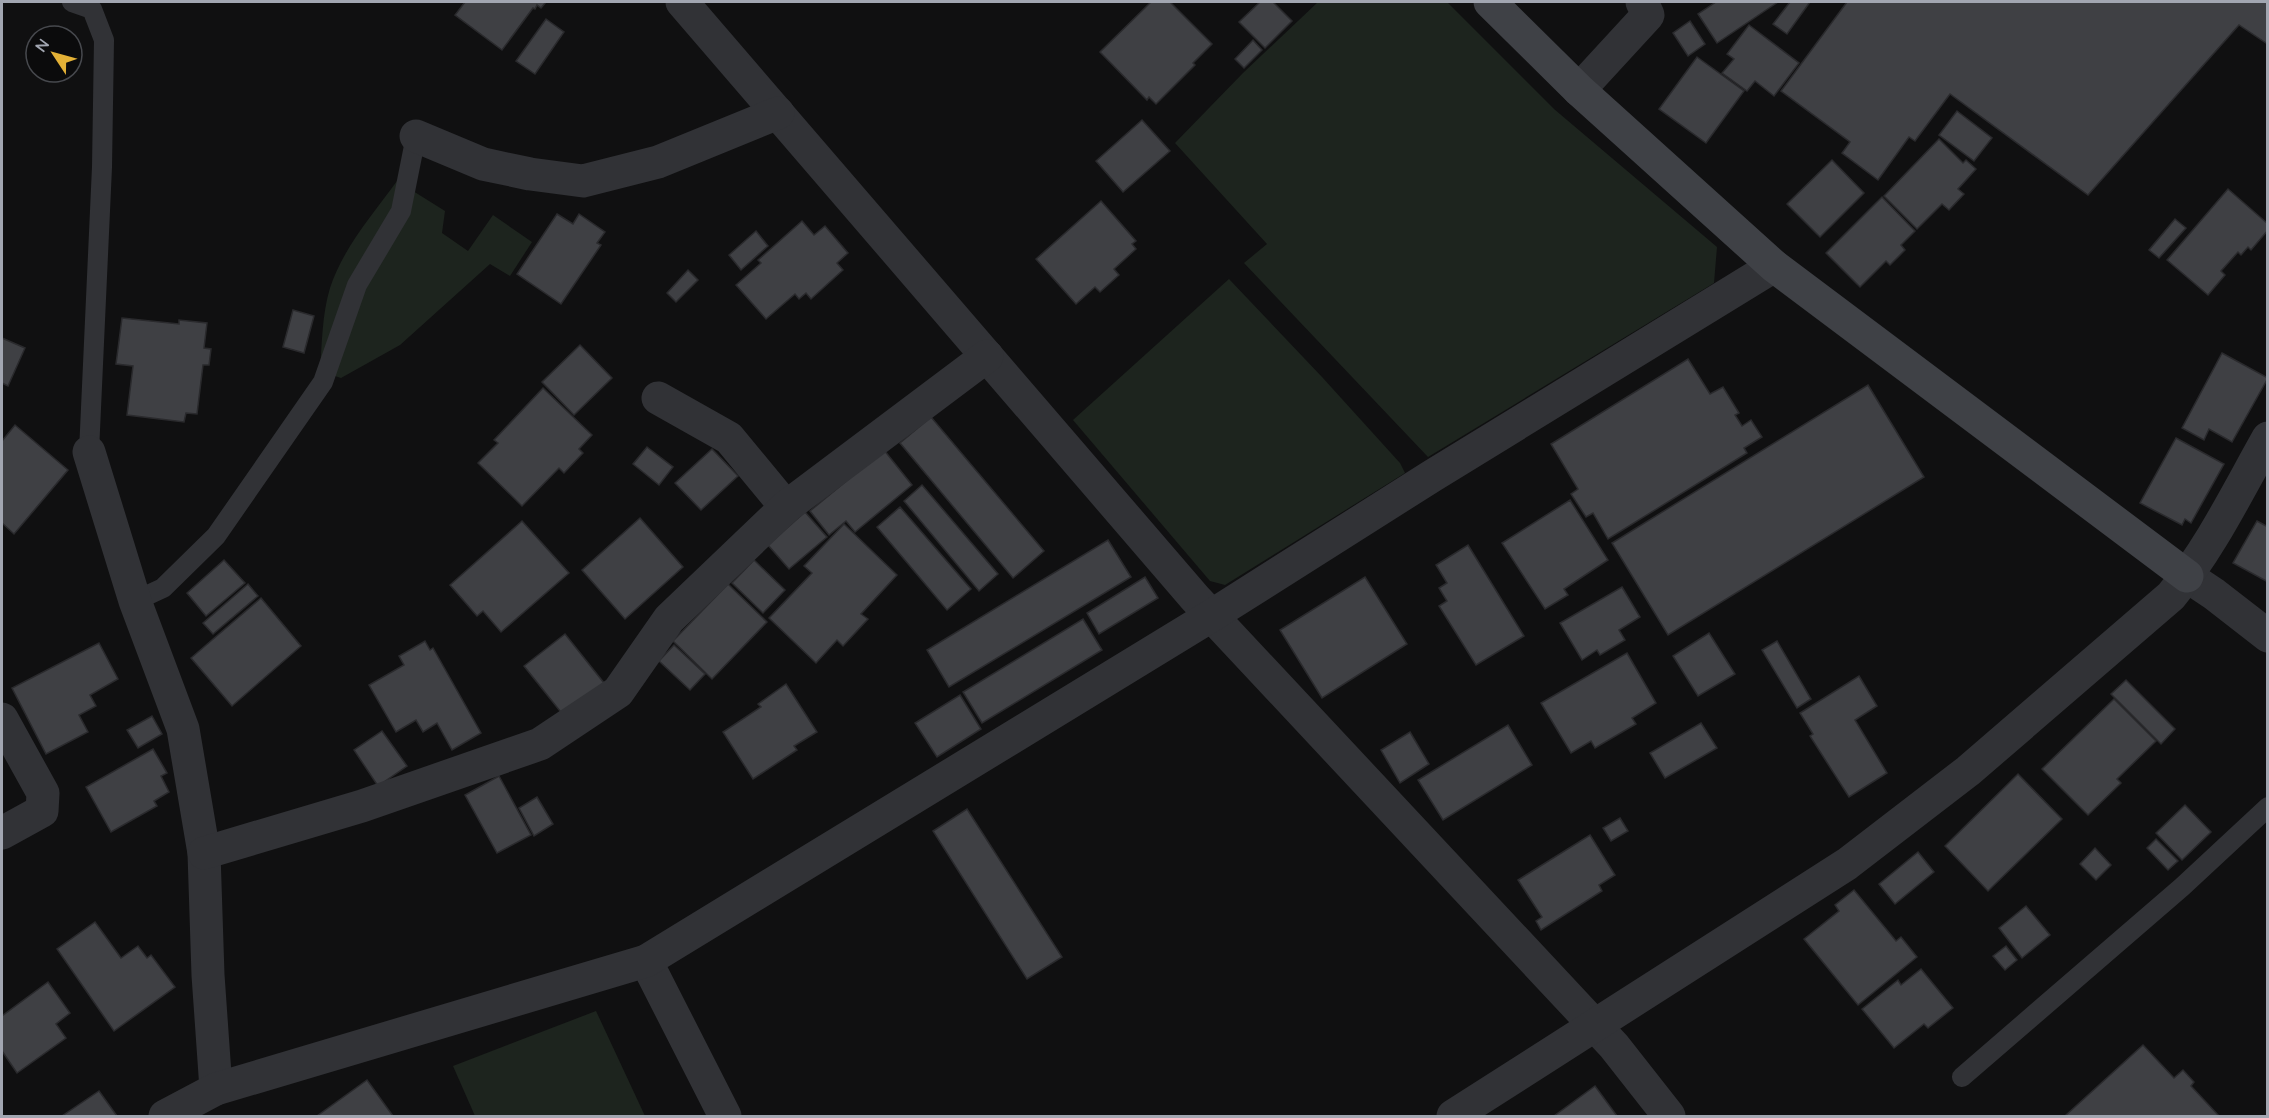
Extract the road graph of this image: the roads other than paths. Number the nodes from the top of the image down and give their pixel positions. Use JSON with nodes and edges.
{"nodes":[{"id":1,"x":72,"y":2,"type":"edge"},
{"id":2,"x":682,"y":2,"type":"edge"},
{"id":3,"x":1490,"y":2,"type":"edge"},
{"id":4,"x":1642,"y":2,"type":"edge"},
{"id":5,"x":1579,"y":90,"type":"junction"},
{"id":6,"x":778,"y":113,"type":"junction"},
{"id":7,"x":416,"y":136,"type":"joint"},
{"id":8,"x":1774,"y":266,"type":"junction"},
{"id":9,"x":987,"y":356,"type":"junction"},
{"id":10,"x":658,"y":398,"type":"dead end"},
{"id":11,"x":2268,"y":438,"type":"edge"},
{"id":12,"x":88,"y":452,"type":"joint"},
{"id":13,"x":786,"y":507,"type":"junction"},
{"id":14,"x":2187,"y":576,"type":"junction"},
{"id":15,"x":135,"y":601,"type":"junction"},
{"id":16,"x":1211,"y":616,"type":"junction"},
{"id":17,"x":2268,"y":636,"type":"edge"},
{"id":18,"x":2,"y":719,"type":"edge"},
{"id":19,"x":2268,"y":807,"type":"edge"},
{"id":20,"x":2,"y":833,"type":"edge"},
{"id":21,"x":204,"y":853,"type":"junction"},
{"id":22,"x":646,"y":961,"type":"junction"},
{"id":23,"x":1596,"y":1026,"type":"junction"},
{"id":24,"x":1962,"y":1077,"type":"dead end"},
{"id":25,"x":216,"y":1089,"type":"junction"},
{"id":26,"x":165,"y":1116,"type":"edge"},
{"id":27,"x":724,"y":1116,"type":"edge"},
{"id":28,"x":1453,"y":1116,"type":"edge"},
{"id":29,"x":1669,"y":1116,"type":"edge"}],
"edges":[{"from":1,"to":12,"type":"lane"},
{"from":2,"to":6,"type":"street"},
{"from":3,"to":5,"type":"street"},
{"from":4,"to":5,"type":"street"},
{"from":5,"to":8,"type":"street"},
{"from":6,"to":7,"type":"street"},
{"from":6,"to":9,"type":"street"},
{"from":7,"to":15,"type":"lane"},
{"from":8,"to":14,"type":"street"},
{"from":8,"to":16,"type":"street"},
{"from":9,"to":13,"type":"street"},
{"from":9,"to":16,"type":"street"},
{"from":10,"to":13,"type":"street"},
{"from":11,"to":14,"type":"street"},
{"from":12,"to":15,"type":"street"},
{"from":13,"to":21,"type":"street"},
{"from":14,"to":17,"type":"street"},
{"from":14,"to":23,"type":"street"},
{"from":15,"to":21,"type":"street"},
{"from":16,"to":22,"type":"street"},
{"from":16,"to":23,"type":"street"},
{"from":18,"to":20,"type":"street"},
{"from":19,"to":24,"type":"lane"},
{"from":21,"to":25,"type":"street"},
{"from":22,"to":25,"type":"street"},
{"from":22,"to":27,"type":"street"},
{"from":23,"to":28,"type":"street"},
{"from":23,"to":29,"type":"street"},
{"from":25,"to":26,"type":"street"}]}
